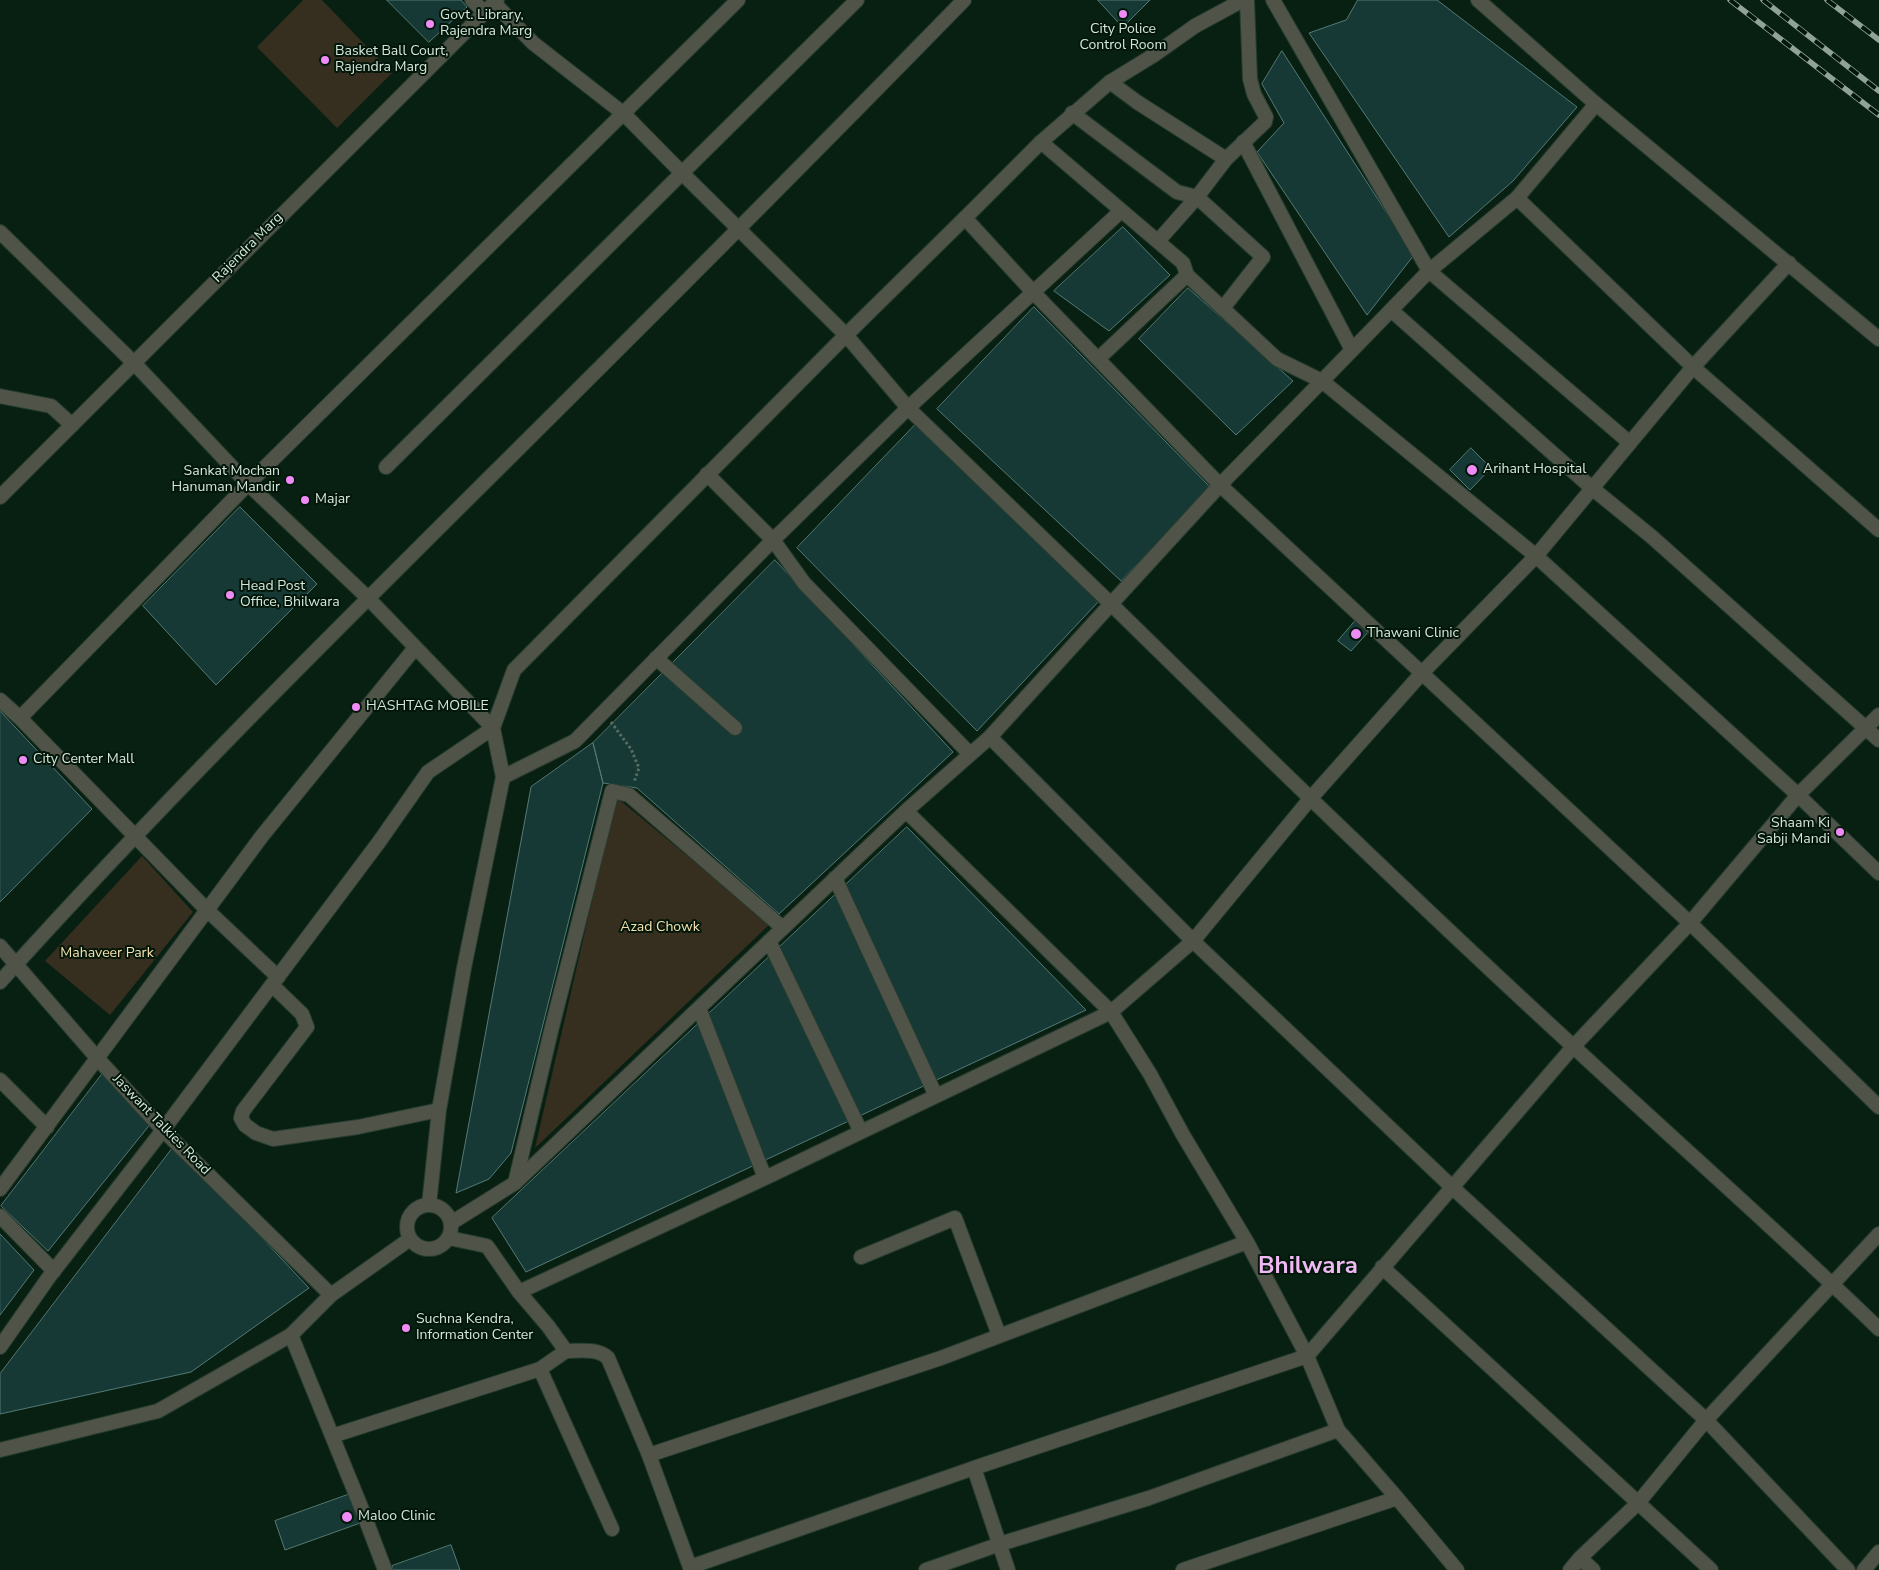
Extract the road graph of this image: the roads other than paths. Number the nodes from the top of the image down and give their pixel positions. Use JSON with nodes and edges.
{"nodes":[{"id":1,"x":472,"y":0,"type":"edge"},
{"id":2,"x":738,"y":0,"type":"edge"},
{"id":3,"x":857,"y":0,"type":"edge"},
{"id":4,"x":964,"y":0,"type":"edge"},
{"id":5,"x":1243,"y":0,"type":"edge"},
{"id":6,"x":1247,"y":0,"type":"edge"},
{"id":7,"x":1273,"y":0,"type":"edge"},
{"id":8,"x":1478,"y":0,"type":"edge"},
{"id":9,"x":492,"y":5,"type":"edge"},
{"id":10,"x":1110,"y":82,"type":"junction"},
{"id":11,"x":1596,"y":104,"type":"junction"},
{"id":12,"x":1072,"y":113,"type":"junction"},
{"id":13,"x":624,"y":114,"type":"junction"},
{"id":14,"x":1041,"y":142,"type":"junction"},
{"id":15,"x":1243,"y":142,"type":"junction"},
{"id":16,"x":1226,"y":159,"type":"junction"},
{"id":17,"x":682,"y":173,"type":"junction"},
{"id":18,"x":1197,"y":197,"type":"junction"},
{"id":19,"x":1517,"y":198,"type":"junction"},
{"id":20,"x":1121,"y":211,"type":"junction"},
{"id":21,"x":966,"y":218,"type":"junction"},
{"id":22,"x":738,"y":231,"type":"junction"},
{"id":23,"x":0,"y":232,"type":"edge"},
{"id":24,"x":1158,"y":241,"type":"junction"},
{"id":25,"x":1789,"y":263,"type":"junction"},
{"id":26,"x":1429,"y":270,"type":"junction"},
{"id":27,"x":1187,"y":275,"type":"junction"},
{"id":28,"x":1032,"y":291,"type":"junction"},
{"id":29,"x":1223,"y":308,"type":"junction"},
{"id":30,"x":1391,"y":310,"type":"junction"},
{"id":31,"x":846,"y":335,"type":"junction"},
{"id":32,"x":1879,"y":339,"type":"edge"},
{"id":33,"x":1352,"y":350,"type":"junction"},
{"id":34,"x":1098,"y":359,"type":"junction"},
{"id":35,"x":134,"y":362,"type":"junction"},
{"id":36,"x":1693,"y":367,"type":"junction"},
{"id":37,"x":1322,"y":381,"type":"junction"},
{"id":38,"x":0,"y":396,"type":"edge"},
{"id":39,"x":908,"y":408,"type":"junction"},
{"id":40,"x":72,"y":425,"type":"junction"},
{"id":41,"x":1630,"y":443,"type":"junction"},
{"id":42,"x":386,"y":467,"type":"dead end"},
{"id":43,"x":707,"y":474,"type":"junction"},
{"id":44,"x":248,"y":484,"type":"junction"},
{"id":45,"x":1220,"y":485,"type":"junction"},
{"id":46,"x":1592,"y":489,"type":"junction"},
{"id":47,"x":0,"y":497,"type":"edge"},
{"id":48,"x":1879,"y":530,"type":"edge"},
{"id":49,"x":773,"y":540,"type":"junction"},
{"id":50,"x":1536,"y":556,"type":"junction"},
{"id":51,"x":368,"y":598,"type":"junction"},
{"id":52,"x":1111,"y":604,"type":"junction"},
{"id":53,"x":415,"y":648,"type":"junction"},
{"id":54,"x":656,"y":658,"type":"junction"},
{"id":55,"x":1422,"y":673,"type":"junction"},
{"id":56,"x":0,"y":700,"type":"edge"},
{"id":57,"x":1879,"y":715,"type":"edge"},
{"id":58,"x":20,"y":718,"type":"junction"},
{"id":59,"x":493,"y":728,"type":"junction"},
{"id":60,"x":736,"y":728,"type":"dead end"},
{"id":61,"x":1866,"y":728,"type":"junction"},
{"id":62,"x":990,"y":737,"type":"junction"},
{"id":63,"x":1879,"y":740,"type":"edge"},
{"id":64,"x":970,"y":754,"type":"junction"},
{"id":65,"x":503,"y":777,"type":"junction"},
{"id":66,"x":1798,"y":795,"type":"junction"},
{"id":67,"x":1310,"y":799,"type":"junction"},
{"id":68,"x":906,"y":811,"type":"junction"},
{"id":69,"x":135,"y":835,"type":"junction"},
{"id":70,"x":1879,"y":873,"type":"edge"},
{"id":71,"x":835,"y":878,"type":"junction"},
{"id":72,"x":206,"y":910,"type":"junction"},
{"id":73,"x":1690,"y":922,"type":"junction"},
{"id":74,"x":783,"y":928,"type":"junction"},
{"id":75,"x":769,"y":941,"type":"junction"},
{"id":76,"x":1193,"y":941,"type":"junction"},
{"id":77,"x":0,"y":946,"type":"edge"},
{"id":78,"x":17,"y":964,"type":"junction"},
{"id":79,"x":275,"y":981,"type":"junction"},
{"id":80,"x":0,"y":982,"type":"edge"},
{"id":81,"x":699,"y":1008,"type":"junction"},
{"id":82,"x":1111,"y":1012,"type":"junction"},
{"id":83,"x":1573,"y":1047,"type":"junction"},
{"id":84,"x":98,"y":1059,"type":"junction"},
{"id":85,"x":0,"y":1080,"type":"edge"},
{"id":86,"x":936,"y":1096,"type":"junction"},
{"id":87,"x":1879,"y":1107,"type":"edge"},
{"id":88,"x":440,"y":1110,"type":"junction"},
{"id":89,"x":47,"y":1127,"type":"junction"},
{"id":90,"x":163,"y":1130,"type":"junction"},
{"id":91,"x":861,"y":1132,"type":"junction"},
{"id":92,"x":764,"y":1178,"type":"junction"},
{"id":93,"x":515,"y":1183,"type":"junction"},
{"id":94,"x":1453,"y":1188,"type":"junction"},
{"id":95,"x":0,"y":1189,"type":"edge"},
{"id":96,"x":429,"y":1205,"type":"junction"},
{"id":97,"x":0,"y":1216,"type":"edge"},
{"id":98,"x":451,"y":1222,"type":"junction"},
{"id":99,"x":1879,"y":1234,"type":"edge"},
{"id":100,"x":449,"y":1238,"type":"junction"},
{"id":101,"x":410,"y":1239,"type":"junction"},
{"id":102,"x":1247,"y":1242,"type":"junction"},
{"id":103,"x":861,"y":1257,"type":"dead end"},
{"id":104,"x":1382,"y":1267,"type":"junction"},
{"id":105,"x":54,"y":1271,"type":"junction"},
{"id":106,"x":1832,"y":1284,"type":"junction"},
{"id":107,"x":519,"y":1292,"type":"junction"},
{"id":108,"x":331,"y":1295,"type":"junction"},
{"id":109,"x":1879,"y":1329,"type":"edge"},
{"id":110,"x":291,"y":1335,"type":"junction"},
{"id":111,"x":999,"y":1336,"type":"junction"},
{"id":112,"x":0,"y":1347,"type":"edge"},
{"id":113,"x":566,"y":1351,"type":"junction"},
{"id":114,"x":1307,"y":1356,"type":"junction"},
{"id":115,"x":540,"y":1369,"type":"junction"},
{"id":116,"x":1706,"y":1420,"type":"junction"},
{"id":117,"x":1338,"y":1430,"type":"junction"},
{"id":118,"x":332,"y":1436,"type":"junction"},
{"id":119,"x":0,"y":1450,"type":"edge"},
{"id":120,"x":649,"y":1455,"type":"junction"},
{"id":121,"x":974,"y":1468,"type":"junction"},
{"id":122,"x":1397,"y":1498,"type":"junction"},
{"id":123,"x":1638,"y":1503,"type":"junction"},
{"id":124,"x":612,"y":1529,"type":"dead end"},
{"id":125,"x":1000,"y":1544,"type":"junction"},
{"id":126,"x":1879,"y":1552,"type":"edge"},
{"id":127,"x":1580,"y":1558,"type":"junction"},
{"id":128,"x":690,"y":1568,"type":"edge"},
{"id":129,"x":1455,"y":1569,"type":"edge"},
{"id":130,"x":385,"y":1570,"type":"edge"},
{"id":131,"x":926,"y":1570,"type":"edge"},
{"id":132,"x":1008,"y":1570,"type":"edge"},
{"id":133,"x":1183,"y":1570,"type":"edge"},
{"id":134,"x":1570,"y":1570,"type":"edge"},
{"id":135,"x":1593,"y":1570,"type":"edge"},
{"id":136,"x":1711,"y":1570,"type":"edge"},
{"id":137,"x":1848,"y":1570,"type":"edge"},
{"id":138,"x":1864,"y":1570,"type":"edge"}],
"edges":[{"from":1,"to":9,"type":"street"},
{"from":2,"to":13,"type":"street"},
{"from":3,"to":17,"type":"street"},
{"from":4,"to":22,"type":"street"},
{"from":5,"to":10,"type":"street"},
{"from":6,"to":15,"type":"street"},
{"from":7,"to":26,"type":"street"},
{"from":8,"to":11,"type":"street"},
{"from":9,"to":13,"type":"street"},
{"from":9,"to":35,"type":"street","name":"Rajendra Marg"},
{"from":10,"to":12,"type":"street"},
{"from":10,"to":16,"type":"street"},
{"from":11,"to":19,"type":"street"},
{"from":11,"to":25,"type":"street"},
{"from":12,"to":14,"type":"street"},
{"from":12,"to":18,"type":"street"},
{"from":13,"to":17,"type":"street"},
{"from":13,"to":44,"type":"street"},
{"from":14,"to":20,"type":"street"},
{"from":14,"to":21,"type":"street"},
{"from":15,"to":16,"type":"street"},
{"from":15,"to":33,"type":"street"},
{"from":16,"to":18,"type":"street"},
{"from":17,"to":22,"type":"street"},
{"from":17,"to":42,"type":"street"},
{"from":18,"to":24,"type":"street"},
{"from":18,"to":29,"type":"street"},
{"from":19,"to":26,"type":"street"},
{"from":19,"to":36,"type":"street"},
{"from":20,"to":24,"type":"street"},
{"from":20,"to":28,"type":"street"},
{"from":21,"to":28,"type":"street"},
{"from":21,"to":31,"type":"street"},
{"from":22,"to":31,"type":"street"},
{"from":22,"to":51,"type":"street"},
{"from":23,"to":35,"type":"street"},
{"from":24,"to":27,"type":"street"},
{"from":25,"to":32,"type":"street"},
{"from":25,"to":36,"type":"street"},
{"from":26,"to":30,"type":"street"},
{"from":26,"to":41,"type":"street"},
{"from":27,"to":29,"type":"street"},
{"from":27,"to":34,"type":"street"},
{"from":28,"to":34,"type":"street"},
{"from":28,"to":39,"type":"street"},
{"from":29,"to":37,"type":"street"},
{"from":30,"to":33,"type":"street"},
{"from":30,"to":46,"type":"street"},
{"from":31,"to":39,"type":"street"},
{"from":31,"to":43,"type":"street"},
{"from":33,"to":37,"type":"street"},
{"from":34,"to":45,"type":"street"},
{"from":35,"to":40,"type":"street","name":"Rajendra Marg"},
{"from":35,"to":44,"type":"street"},
{"from":36,"to":41,"type":"street"},
{"from":36,"to":48,"type":"street"},
{"from":37,"to":45,"type":"street"},
{"from":37,"to":50,"type":"street"},
{"from":38,"to":40,"type":"street"},
{"from":39,"to":49,"type":"street"},
{"from":39,"to":52,"type":"street"},
{"from":40,"to":47,"type":"street","name":"Rajendra Marg"},
{"from":41,"to":46,"type":"street"},
{"from":43,"to":49,"type":"street"},
{"from":43,"to":59,"type":"street"},
{"from":44,"to":51,"type":"street"},
{"from":44,"to":58,"type":"street"},
{"from":45,"to":52,"type":"street"},
{"from":45,"to":55,"type":"street"},
{"from":46,"to":50,"type":"street"},
{"from":46,"to":61,"type":"street"},
{"from":49,"to":54,"type":"street"},
{"from":49,"to":64,"type":"street"},
{"from":50,"to":55,"type":"street"},
{"from":50,"to":66,"type":"street"},
{"from":51,"to":53,"type":"street"},
{"from":51,"to":69,"type":"street"},
{"from":52,"to":62,"type":"street"},
{"from":52,"to":67,"type":"street"},
{"from":53,"to":59,"type":"street"},
{"from":53,"to":72,"type":"street"},
{"from":54,"to":60,"type":"street"},
{"from":54,"to":65,"type":"street"},
{"from":55,"to":67,"type":"street"},
{"from":55,"to":73,"type":"street"},
{"from":56,"to":58,"type":"street"},
{"from":57,"to":61,"type":"street"},
{"from":58,"to":69,"type":"street"},
{"from":59,"to":65,"type":"street"},
{"from":59,"to":79,"type":"street"},
{"from":61,"to":63,"type":"street"},
{"from":61,"to":66,"type":"street"},
{"from":62,"to":64,"type":"street"},
{"from":62,"to":76,"type":"street"},
{"from":64,"to":68,"type":"street"},
{"from":65,"to":88,"type":"street"},
{"from":66,"to":70,"type":"street"},
{"from":66,"to":73,"type":"street"},
{"from":67,"to":76,"type":"street"},
{"from":67,"to":83,"type":"street"},
{"from":68,"to":71,"type":"street"},
{"from":68,"to":82,"type":"street"},
{"from":69,"to":72,"type":"street"},
{"from":69,"to":78,"type":"street"},
{"from":71,"to":74,"type":"street"},
{"from":71,"to":86,"type":"street"},
{"from":72,"to":79,"type":"street"},
{"from":72,"to":84,"type":"street"},
{"from":73,"to":83,"type":"street"},
{"from":73,"to":87,"type":"street"},
{"from":74,"to":75,"type":"street"},
{"from":74,"to":93,"type":"street"},
{"from":75,"to":81,"type":"street"},
{"from":75,"to":91,"type":"street"},
{"from":76,"to":82,"type":"street"},
{"from":76,"to":94,"type":"street"},
{"from":77,"to":78,"type":"street","name":"Jaswant Talkies Road"},
{"from":78,"to":80,"type":"street"},
{"from":78,"to":84,"type":"street","name":"Jaswant Talkies Road"},
{"from":79,"to":88,"type":"street"},
{"from":79,"to":90,"type":"street"},
{"from":81,"to":92,"type":"street"},
{"from":81,"to":93,"type":"street"},
{"from":82,"to":86,"type":"street"},
{"from":82,"to":102,"type":"street"},
{"from":83,"to":94,"type":"street"},
{"from":83,"to":106,"type":"street"},
{"from":84,"to":89,"type":"street"},
{"from":84,"to":90,"type":"street","name":"Jaswant Talkies Road"},
{"from":85,"to":89,"type":"street"},
{"from":86,"to":91,"type":"street"},
{"from":88,"to":96,"type":"street"},
{"from":89,"to":95,"type":"street"},
{"from":90,"to":105,"type":"street"},
{"from":90,"to":108,"type":"street","name":"Jaswant Talkies Road"},
{"from":91,"to":92,"type":"street"},
{"from":92,"to":107,"type":"street"},
{"from":93,"to":98,"type":"street"},
{"from":94,"to":104,"type":"street"},
{"from":94,"to":116,"type":"street"},
{"from":96,"to":98,"type":"street"},
{"from":96,"to":101,"type":"street"},
{"from":97,"to":105,"type":"street"},
{"from":98,"to":100,"type":"street"},
{"from":99,"to":106,"type":"street"},
{"from":100,"to":101,"type":"street"},
{"from":100,"to":107,"type":"street"},
{"from":101,"to":108,"type":"street"},
{"from":102,"to":111,"type":"street"},
{"from":102,"to":114,"type":"street"},
{"from":103,"to":111,"type":"street"},
{"from":104,"to":114,"type":"street"},
{"from":104,"to":123,"type":"street"},
{"from":105,"to":112,"type":"street"},
{"from":106,"to":109,"type":"street"},
{"from":106,"to":116,"type":"street"},
{"from":107,"to":113,"type":"street"},
{"from":108,"to":110,"type":"street"},
{"from":110,"to":118,"type":"street"},
{"from":110,"to":119,"type":"street"},
{"from":111,"to":120,"type":"street"},
{"from":113,"to":115,"type":"street"},
{"from":113,"to":120,"type":"street"},
{"from":114,"to":117,"type":"street"},
{"from":114,"to":121,"type":"street"},
{"from":115,"to":118,"type":"street"},
{"from":115,"to":124,"type":"street"},
{"from":116,"to":123,"type":"street"},
{"from":116,"to":137,"type":"street"},
{"from":117,"to":122,"type":"street"},
{"from":117,"to":125,"type":"street"},
{"from":118,"to":130,"type":"street"},
{"from":120,"to":128,"type":"street"},
{"from":121,"to":125,"type":"street"},
{"from":121,"to":128,"type":"street"},
{"from":122,"to":129,"type":"street"},
{"from":122,"to":133,"type":"street"},
{"from":123,"to":127,"type":"street"},
{"from":123,"to":136,"type":"street"},
{"from":125,"to":131,"type":"street"},
{"from":125,"to":132,"type":"street"},
{"from":126,"to":138,"type":"street"},
{"from":127,"to":134,"type":"street"},
{"from":127,"to":135,"type":"street"}]}
